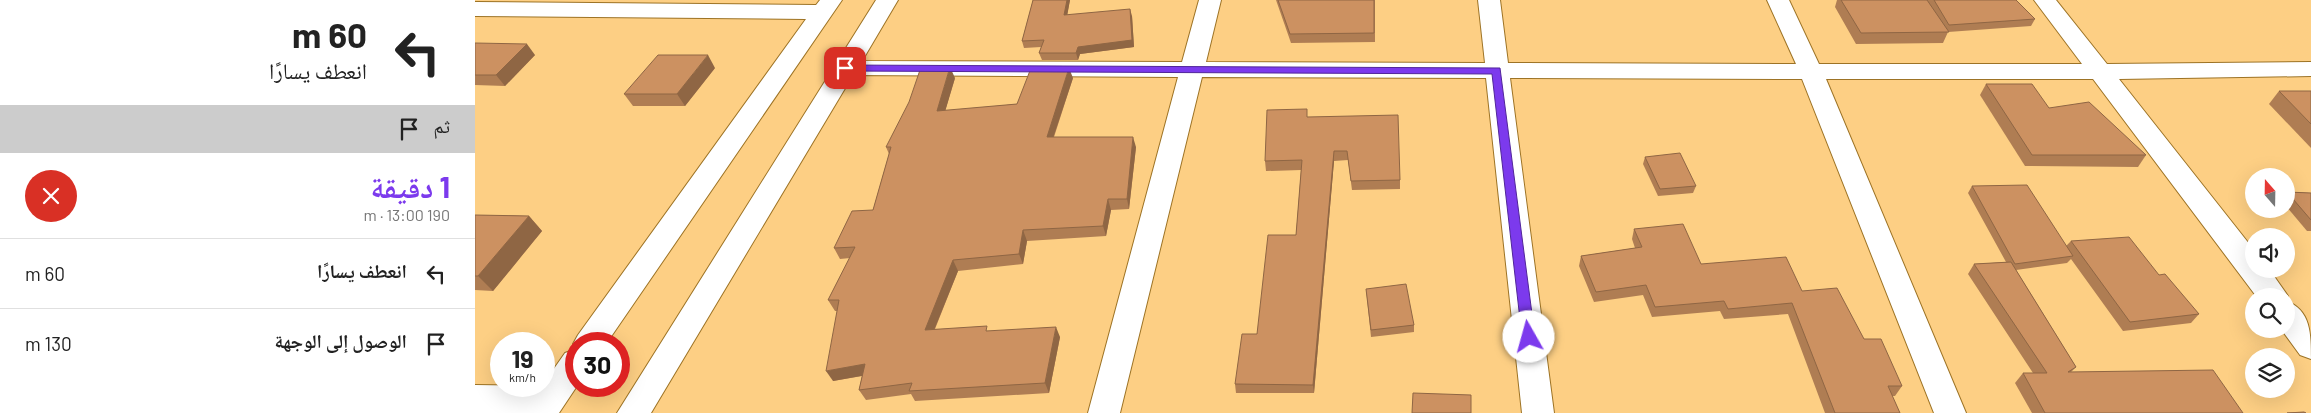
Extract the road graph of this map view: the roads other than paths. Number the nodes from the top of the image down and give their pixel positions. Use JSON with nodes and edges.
{"nodes":[{"id":1,"x":887,"y":0,"type":"edge"},
{"id":2,"x":1210,"y":0,"type":"edge"},
{"id":3,"x":1489,"y":0,"type":"edge"},
{"id":4,"x":1778,"y":0,"type":"edge"},
{"id":5,"x":2045,"y":0,"type":"edge"},
{"id":6,"x":826,"y":6,"type":"edge"},
{"id":7,"x":475,"y":9,"type":"edge"},
{"id":8,"x":845,"y":68,"type":"junction"},
{"id":9,"x":1191,"y":69,"type":"junction"},
{"id":10,"x":2311,"y":69,"type":"edge"},
{"id":11,"x":1497,"y":71,"type":"junction"},
{"id":12,"x":1811,"y":71,"type":"junction"},
{"id":13,"x":2102,"y":72,"type":"junction"},
{"id":14,"x":2267,"y":288,"type":"edge"},
{"id":15,"x":2295,"y":325,"type":"edge"},
{"id":16,"x":597,"y":332,"type":"edge"},
{"id":17,"x":2311,"y":346,"type":"edge"},
{"id":18,"x":565,"y":378,"type":"edge"},
{"id":19,"x":475,"y":399,"type":"edge"},
{"id":20,"x":545,"y":407,"type":"edge"},
{"id":21,"x":633,"y":413,"type":"edge"},
{"id":22,"x":1104,"y":413,"type":"edge"},
{"id":23,"x":1538,"y":413,"type":"edge"},
{"id":24,"x":1950,"y":413,"type":"edge"}],
"edges":[{"from":1,"to":8,"type":"street"},
{"from":2,"to":9,"type":"street"},
{"from":3,"to":11,"type":"street"},
{"from":4,"to":12,"type":"street"},
{"from":5,"to":13,"type":"street"},
{"from":6,"to":7,"type":"street"},
{"from":6,"to":16,"type":"street"},
{"from":8,"to":9,"type":"street"},
{"from":8,"to":21,"type":"street"},
{"from":9,"to":11,"type":"street"},
{"from":9,"to":22,"type":"street"},
{"from":10,"to":13,"type":"street"},
{"from":11,"to":12,"type":"street"},
{"from":11,"to":23,"type":"street"},
{"from":12,"to":13,"type":"street"},
{"from":12,"to":24,"type":"street"},
{"from":13,"to":14,"type":"street"},
{"from":15,"to":17,"type":"street"},
{"from":18,"to":20,"type":"street"},
{"from":19,"to":20,"type":"street"}]}
